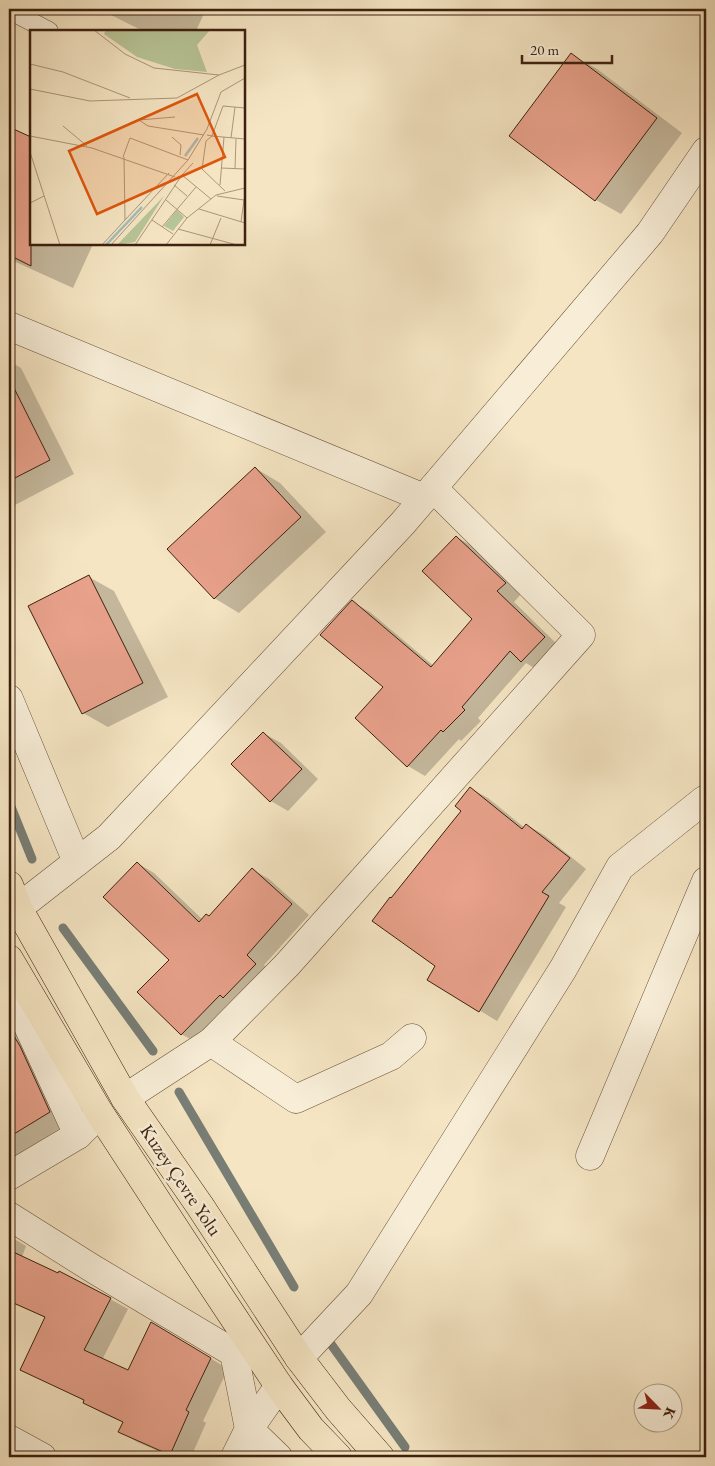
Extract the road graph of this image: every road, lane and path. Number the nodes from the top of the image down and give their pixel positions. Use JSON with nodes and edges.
{"nodes":[{"id":1,"x":9,"y":10,"type":"edge"},
{"id":2,"x":47,"y":30,"type":"edge"},
{"id":3,"x":706,"y":151,"type":"edge"},
{"id":4,"x":706,"y":180,"type":"edge"},
{"id":5,"x":674,"y":198,"type":"junction"},
{"id":6,"x":9,"y":326,"type":"edge"},
{"id":7,"x":429,"y":493,"type":"junction"},
{"id":8,"x":9,"y":699,"type":"edge"},
{"id":9,"x":706,"y":800,"type":"edge"},
{"id":10,"x":77,"y":862,"type":"junction"},
{"id":11,"x":706,"y":881,"type":"edge"},
{"id":12,"x":14,"y":896,"type":"edge"},
{"id":13,"x":9,"y":959,"type":"edge"},
{"id":14,"x":9,"y":985,"type":"edge"},
{"id":15,"x":412,"y":1038,"type":"dead end"},
{"id":16,"x":210,"y":1042,"type":"junction"},
{"id":17,"x":125,"y":1098,"type":"junction"},
{"id":18,"x":99,"y":1112,"type":"junction"},
{"id":19,"x":78,"y":1136,"type":"junction"},
{"id":20,"x":590,"y":1156,"type":"dead end"},
{"id":21,"x":9,"y":1176,"type":"edge"},
{"id":22,"x":9,"y":1216,"type":"edge"},
{"id":23,"x":299,"y":1358,"type":"junction"},
{"id":24,"x":279,"y":1386,"type":"junction"},
{"id":25,"x":249,"y":1429,"type":"junction"},
{"id":26,"x":9,"y":1439,"type":"edge"},
{"id":27,"x":42,"y":1457,"type":"edge"},
{"id":28,"x":234,"y":1457,"type":"edge"},
{"id":29,"x":278,"y":1457,"type":"edge"},
{"id":30,"x":338,"y":1457,"type":"edge"},
{"id":31,"x":380,"y":1457,"type":"edge"}],
"edges":[{"from":1,"to":2,"type":"lane"},
{"from":3,"to":5,"type":"street"},
{"from":4,"to":5,"type":"street"},
{"from":5,"to":7,"type":"street"},
{"from":6,"to":7,"type":"street"},
{"from":7,"to":10,"type":"street"},
{"from":7,"to":16,"type":"street"},
{"from":8,"to":10,"type":"street"},
{"from":9,"to":23,"type":"street"},
{"from":10,"to":12,"type":"street"},
{"from":11,"to":20,"type":"street"},
{"from":12,"to":17,"type":"main road","name":"Kuzey Çevre Yolu"},
{"from":13,"to":18,"type":"main road","name":"Kuzey Çevre Yolu"},
{"from":14,"to":19,"type":"street"},
{"from":15,"to":16,"type":"street"},
{"from":16,"to":17,"type":"street"},
{"from":17,"to":23,"type":"main road","name":"Kuzey Çevre Yolu"},
{"from":18,"to":19,"type":"street"},
{"from":18,"to":24,"type":"main road","name":"Kuzey Çevre Yolu"},
{"from":19,"to":21,"type":"street"},
{"from":22,"to":25,"type":"street"},
{"from":23,"to":31,"type":"main road","name":"Kuzey Çevre Yolu"},
{"from":24,"to":25,"type":"street"},
{"from":24,"to":30,"type":"main road","name":"Kuzey Çevre Yolu"},
{"from":25,"to":28,"type":"street"},
{"from":25,"to":29,"type":"street"},
{"from":26,"to":27,"type":"street"}]}
